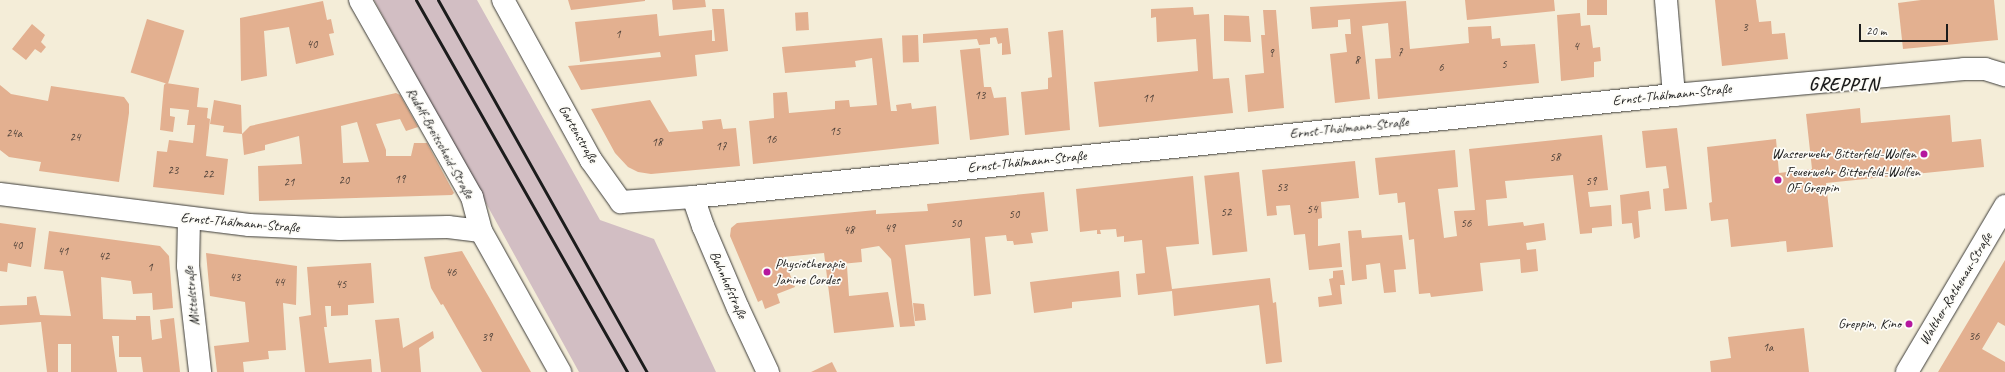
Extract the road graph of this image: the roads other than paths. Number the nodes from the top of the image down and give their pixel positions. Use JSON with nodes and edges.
{"nodes":[{"id":1,"x":360,"y":0,"type":"edge"},
{"id":2,"x":503,"y":0,"type":"edge"},
{"id":3,"x":1666,"y":0,"type":"edge"},
{"id":4,"x":2005,"y":75,"type":"edge"},
{"id":5,"x":1674,"y":95,"type":"junction"},
{"id":6,"x":0,"y":194,"type":"edge"},
{"id":7,"x":694,"y":196,"type":"junction"},
{"id":8,"x":2005,"y":206,"type":"edge"},
{"id":9,"x":189,"y":219,"type":"junction"},
{"id":10,"x":481,"y":231,"type":"junction"},
{"id":11,"x":200,"y":372,"type":"edge"},
{"id":12,"x":560,"y":372,"type":"edge"},
{"id":13,"x":768,"y":372,"type":"edge"},
{"id":14,"x":1907,"y":372,"type":"edge"}],
"edges":[{"from":1,"to":10,"type":"street","name":"Rudolf-Breitscheid-Straße"},
{"from":2,"to":7,"type":"street","name":"Gartenstraße"},
{"from":3,"to":5,"type":"street"},
{"from":4,"to":5,"type":"street","name":"Ernst-Thälmann-Straße"},
{"from":5,"to":7,"type":"street","name":"Ernst-Thälmann-Straße"},
{"from":6,"to":9,"type":"street","name":"Ernst-Thälmann-Straße"},
{"from":7,"to":13,"type":"street","name":"Bahnhofstraße"},
{"from":8,"to":14,"type":"street","name":"Walther-Rathenau-Straße"},
{"from":9,"to":10,"type":"street","name":"Ernst-Thälmann-Straße"},
{"from":9,"to":11,"type":"street","name":"Mittelstraße"},
{"from":10,"to":12,"type":"street","name":"Rudolf-Breitscheid-Straße"}]}
